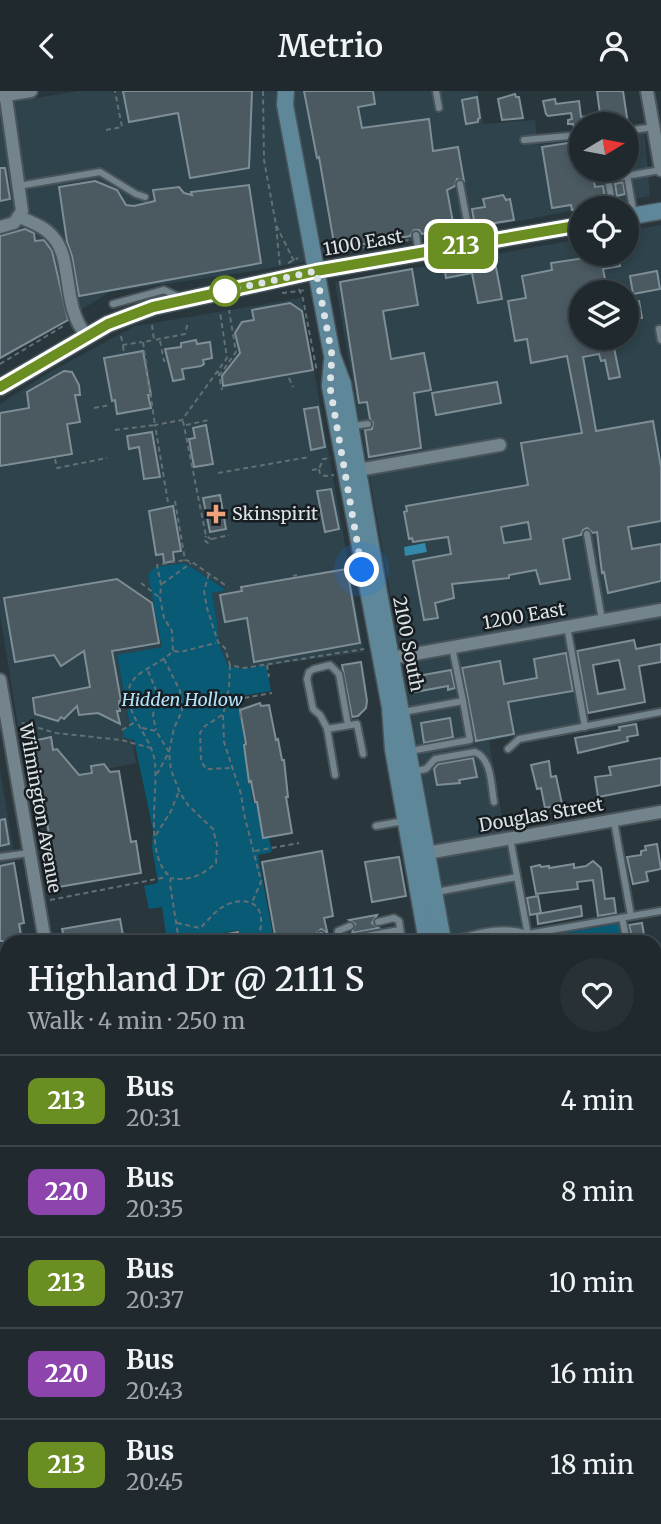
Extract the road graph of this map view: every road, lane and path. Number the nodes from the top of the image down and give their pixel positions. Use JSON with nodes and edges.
{"nodes":[{"id":1,"x":32,"y":91,"type":"edge"},
{"id":2,"x":115,"y":91,"type":"edge"},
{"id":3,"x":262,"y":91,"type":"edge"},
{"id":4,"x":275,"y":91,"type":"edge"},
{"id":5,"x":436,"y":91,"type":"edge"},
{"id":6,"x":647,"y":91,"type":"edge"},
{"id":7,"x":4,"y":94,"type":"edge"},
{"id":8,"x":285,"y":98,"type":"edge"},
{"id":9,"x":439,"y":109,"type":"dead end"},
{"id":10,"x":656,"y":125,"type":"edge"},
{"id":11,"x":106,"y":130,"type":"dead end"},
{"id":12,"x":569,"y":136,"type":"edge"},
{"id":13,"x":524,"y":140,"type":"dead end"},
{"id":14,"x":661,"y":170,"type":"edge"},
{"id":15,"x":639,"y":173,"type":"edge"},
{"id":16,"x":460,"y":184,"type":"dead end"},
{"id":17,"x":18,"y":185,"type":"junction"},
{"id":18,"x":145,"y":197,"type":"dead end"},
{"id":19,"x":661,"y":211,"type":"edge"},
{"id":20,"x":639,"y":215,"type":"edge"},
{"id":21,"x":20,"y":217,"type":"junction"},
{"id":22,"x":275,"y":225,"type":"junction"},
{"id":23,"x":0,"y":227,"type":"edge"},
{"id":24,"x":569,"y":227,"type":"edge"},
{"id":25,"x":455,"y":232,"type":"dead end"},
{"id":26,"x":417,"y":242,"type":"junction"},
{"id":27,"x":471,"y":244,"type":"junction"},
{"id":28,"x":329,"y":253,"type":"dead end"},
{"id":29,"x":295,"y":259,"type":"dead end"},
{"id":30,"x":280,"y":266,"type":"dead end"},
{"id":31,"x":316,"y":271,"type":"junction"},
{"id":32,"x":300,"y":291,"type":"dead end"},
{"id":33,"x":184,"y":299,"type":"junction"},
{"id":34,"x":113,"y":304,"type":"dead end"},
{"id":35,"x":229,"y":310,"type":"dead end"},
{"id":36,"x":220,"y":312,"type":"dead end"},
{"id":37,"x":75,"y":320,"type":"junction"},
{"id":38,"x":188,"y":322,"type":"dead end"},
{"id":39,"x":152,"y":325,"type":"dead end"},
{"id":40,"x":661,"y":329,"type":"edge"},
{"id":41,"x":87,"y":336,"type":"junction"},
{"id":42,"x":121,"y":336,"type":"dead end"},
{"id":43,"x":154,"y":339,"type":"junction"},
{"id":44,"x":661,"y":339,"type":"edge"},
{"id":45,"x":160,"y":340,"type":"junction"},
{"id":46,"x":234,"y":340,"type":"junction"},
{"id":47,"x":143,"y":342,"type":"junction"},
{"id":48,"x":224,"y":342,"type":"junction"},
{"id":49,"x":123,"y":345,"type":"junction"},
{"id":50,"x":235,"y":349,"type":"junction"},
{"id":51,"x":226,"y":351,"type":"junction"},
{"id":52,"x":124,"y":354,"type":"dead end"},
{"id":53,"x":332,"y":355,"type":"junction"},
{"id":54,"x":167,"y":360,"type":"dead end"},
{"id":55,"x":0,"y":364,"type":"edge"},
{"id":56,"x":218,"y":371,"type":"junction"},
{"id":57,"x":317,"y":372,"type":"dead end"},
{"id":58,"x":219,"y":376,"type":"junction"},
{"id":59,"x":289,"y":378,"type":"dead end"},
{"id":60,"x":0,"y":387,"type":"edge"},
{"id":61,"x":293,"y":387,"type":"dead end"},
{"id":62,"x":205,"y":389,"type":"junction"},
{"id":63,"x":222,"y":390,"type":"dead end"},
{"id":64,"x":209,"y":392,"type":"dead end"},
{"id":65,"x":201,"y":395,"type":"junction"},
{"id":66,"x":205,"y":398,"type":"dead end"},
{"id":67,"x":110,"y":405,"type":"dead end"},
{"id":68,"x":94,"y":408,"type":"dead end"},
{"id":69,"x":183,"y":420,"type":"junction"},
{"id":70,"x":209,"y":421,"type":"dead end"},
{"id":71,"x":368,"y":424,"type":"dead end"},
{"id":72,"x":155,"y":425,"type":"junction"},
{"id":73,"x":184,"y":426,"type":"junction"},
{"id":74,"x":350,"y":427,"type":"junction"},
{"id":75,"x":115,"y":430,"type":"dead end"},
{"id":76,"x":500,"y":445,"type":"dead end"},
{"id":77,"x":309,"y":457,"type":"dead end"},
{"id":78,"x":107,"y":458,"type":"dead end"},
{"id":79,"x":332,"y":458,"type":"dead end"},
{"id":80,"x":55,"y":459,"type":"dead end"},
{"id":81,"x":319,"y":469,"type":"junction"},
{"id":82,"x":312,"y":470,"type":"dead end"},
{"id":83,"x":358,"y":470,"type":"junction"},
{"id":84,"x":218,"y":473,"type":"dead end"},
{"id":85,"x":335,"y":475,"type":"dead end"},
{"id":86,"x":168,"y":502,"type":"dead end"},
{"id":87,"x":175,"y":502,"type":"dead end"},
{"id":88,"x":587,"y":534,"type":"dead end"},
{"id":89,"x":229,"y":535,"type":"dead end"},
{"id":90,"x":206,"y":536,"type":"junction"},
{"id":91,"x":211,"y":539,"type":"junction"},
{"id":92,"x":358,"y":545,"type":"junction"},
{"id":93,"x":185,"y":560,"type":"junction"},
{"id":94,"x":192,"y":562,"type":"junction"},
{"id":95,"x":209,"y":574,"type":"junction"},
{"id":96,"x":141,"y":583,"type":"dead end"},
{"id":97,"x":161,"y":585,"type":"junction"},
{"id":98,"x":228,"y":587,"type":"dead end"},
{"id":99,"x":379,"y":593,"type":"junction"},
{"id":100,"x":160,"y":598,"type":"junction"},
{"id":101,"x":661,"y":610,"type":"edge"},
{"id":102,"x":601,"y":620,"type":"junction"},
{"id":103,"x":567,"y":627,"type":"junction"},
{"id":104,"x":218,"y":642,"type":"junction"},
{"id":105,"x":452,"y":647,"type":"junction"},
{"id":106,"x":364,"y":649,"type":"dead end"},
{"id":107,"x":173,"y":651,"type":"junction"},
{"id":108,"x":392,"y":658,"type":"junction"},
{"id":109,"x":164,"y":659,"type":"junction"},
{"id":110,"x":267,"y":664,"type":"junction"},
{"id":111,"x":230,"y":665,"type":"junction"},
{"id":112,"x":148,"y":669,"type":"junction"},
{"id":113,"x":269,"y":677,"type":"dead end"},
{"id":114,"x":0,"y":680,"type":"edge"},
{"id":115,"x":272,"y":693,"type":"dead end"},
{"id":116,"x":463,"y":701,"type":"junction"},
{"id":117,"x":402,"y":712,"type":"junction"},
{"id":118,"x":661,"y":712,"type":"edge"},
{"id":119,"x":223,"y":715,"type":"junction"},
{"id":120,"x":241,"y":718,"type":"dead end"},
{"id":121,"x":136,"y":721,"type":"junction"},
{"id":122,"x":22,"y":723,"type":"dead end"},
{"id":123,"x":348,"y":725,"type":"junction"},
{"id":124,"x":326,"y":726,"type":"junction"},
{"id":125,"x":584,"y":727,"type":"junction"},
{"id":126,"x":140,"y":728,"type":"junction"},
{"id":127,"x":122,"y":730,"type":"dead end"},
{"id":128,"x":156,"y":731,"type":"junction"},
{"id":129,"x":151,"y":748,"type":"junction"},
{"id":130,"x":508,"y":749,"type":"dead end"},
{"id":131,"x":401,"y":750,"type":"junction"},
{"id":132,"x":169,"y":752,"type":"junction"},
{"id":133,"x":363,"y":754,"type":"dead end"},
{"id":134,"x":233,"y":768,"type":"junction"},
{"id":135,"x":412,"y":772,"type":"junction"},
{"id":136,"x":156,"y":775,"type":"junction"},
{"id":137,"x":335,"y":775,"type":"dead end"},
{"id":138,"x":179,"y":791,"type":"junction"},
{"id":139,"x":494,"y":801,"type":"dead end"},
{"id":140,"x":661,"y":812,"type":"edge"},
{"id":141,"x":406,"y":821,"type":"junction"},
{"id":142,"x":614,"y":821,"type":"junction"},
{"id":143,"x":376,"y":827,"type":"dead end"},
{"id":144,"x":155,"y":836,"type":"junction"},
{"id":145,"x":510,"y":838,"type":"junction"},
{"id":146,"x":299,"y":843,"type":"dead end"},
{"id":147,"x":254,"y":851,"type":"junction"},
{"id":148,"x":29,"y":853,"type":"junction"},
{"id":149,"x":427,"y":853,"type":"junction"},
{"id":150,"x":0,"y":857,"type":"edge"},
{"id":151,"x":167,"y":874,"type":"junction"},
{"id":152,"x":171,"y":877,"type":"junction"},
{"id":153,"x":517,"y":877,"type":"junction"},
{"id":154,"x":435,"y":893,"type":"junction"},
{"id":155,"x":49,"y":900,"type":"dead end"},
{"id":156,"x":252,"y":902,"type":"junction"},
{"id":157,"x":661,"y":911,"type":"edge"},
{"id":158,"x":631,"y":916,"type":"junction"},
{"id":159,"x":622,"y":918,"type":"junction"},
{"id":160,"x":176,"y":922,"type":"junction"},
{"id":161,"x":378,"y":922,"type":"dead end"},
{"id":162,"x":350,"y":926,"type":"dead end"},
{"id":163,"x":400,"y":930,"type":"junction"},
{"id":164,"x":44,"y":935,"type":"edge"},
{"id":165,"x":178,"y":935,"type":"edge"},
{"id":166,"x":260,"y":935,"type":"edge"},
{"id":167,"x":338,"y":935,"type":"edge"},
{"id":168,"x":372,"y":935,"type":"edge"},
{"id":169,"x":401,"y":935,"type":"edge"},
{"id":170,"x":426,"y":935,"type":"edge"},
{"id":171,"x":442,"y":935,"type":"edge"},
{"id":172,"x":476,"y":935,"type":"edge"},
{"id":173,"x":523,"y":935,"type":"edge"},
{"id":174,"x":527,"y":935,"type":"edge"},
{"id":175,"x":542,"y":935,"type":"edge"},
{"id":176,"x":625,"y":935,"type":"edge"}],
"edges":[{"from":1,"to":7,"type":"street"},
{"from":2,"to":11,"type":"path"},
{"from":3,"to":22,"type":"path"},
{"from":4,"to":8,"type":"main road","name":"2100 South"},
{"from":5,"to":9,"type":"lane"},
{"from":6,"to":10,"type":"street"},
{"from":7,"to":17,"type":"street"},
{"from":8,"to":31,"type":"main road","name":"2100 South"},
{"from":10,"to":14,"type":"street"},
{"from":12,"to":13,"type":"lane"},
{"from":14,"to":15,"type":"lane"},
{"from":16,"to":27,"type":"lane"},
{"from":17,"to":18,"type":"lane"},
{"from":17,"to":21,"type":"street"},
{"from":19,"to":20,"type":"main road"},
{"from":21,"to":23,"type":"street"},
{"from":21,"to":37,"type":"street"},
{"from":22,"to":29,"type":"path"},
{"from":22,"to":30,"type":"path"},
{"from":24,"to":27,"type":"main road","name":"1100 East"},
{"from":25,"to":26,"type":"path"},
{"from":26,"to":27,"type":"main road","name":"1100 East"},
{"from":26,"to":28,"type":"path"},
{"from":26,"to":31,"type":"main road","name":"1100 East"},
{"from":31,"to":33,"type":"main road","name":"1100 East"},
{"from":31,"to":53,"type":"main road","name":"2100 South"},
{"from":32,"to":57,"type":"path"},
{"from":33,"to":34,"type":"lane"},
{"from":33,"to":41,"type":"main road","name":"1100 East"},
{"from":35,"to":46,"type":"path"},
{"from":36,"to":48,"type":"path"},
{"from":37,"to":41,"type":"street"},
{"from":37,"to":55,"type":"path"},
{"from":38,"to":45,"type":"path"},
{"from":39,"to":43,"type":"path"},
{"from":40,"to":44,"type":"lane"},
{"from":41,"to":60,"type":"main road","name":"1100 East"},
{"from":42,"to":49,"type":"path"},
{"from":43,"to":45,"type":"path"},
{"from":43,"to":47,"type":"path"},
{"from":45,"to":54,"type":"path"},
{"from":46,"to":48,"type":"path"},
{"from":46,"to":50,"type":"path"},
{"from":47,"to":49,"type":"path"},
{"from":47,"to":72,"type":"path"},
{"from":48,"to":51,"type":"path"},
{"from":49,"to":52,"type":"path"},
{"from":50,"to":51,"type":"path"},
{"from":50,"to":58,"type":"path"},
{"from":51,"to":56,"type":"path"},
{"from":53,"to":74,"type":"main road","name":"2100 South"},
{"from":53,"to":92,"type":"main road","name":"2100 South"},
{"from":56,"to":58,"type":"path"},
{"from":56,"to":62,"type":"path"},
{"from":58,"to":63,"type":"path"},
{"from":59,"to":61,"type":"path"},
{"from":62,"to":64,"type":"path"},
{"from":62,"to":65,"type":"path"},
{"from":65,"to":66,"type":"path"},
{"from":65,"to":69,"type":"path"},
{"from":67,"to":68,"type":"path"},
{"from":69,"to":72,"type":"path"},
{"from":69,"to":73,"type":"path"},
{"from":70,"to":73,"type":"path"},
{"from":71,"to":74,"type":"lane"},
{"from":72,"to":75,"type":"path"},
{"from":72,"to":86,"type":"path"},
{"from":73,"to":90,"type":"path"},
{"from":74,"to":83,"type":"main road","name":"2100 South"},
{"from":76,"to":83,"type":"street"},
{"from":77,"to":84,"type":"path"},
{"from":78,"to":80,"type":"path"},
{"from":79,"to":81,"type":"path"},
{"from":81,"to":82,"type":"path"},
{"from":81,"to":85,"type":"path"},
{"from":83,"to":99,"type":"main road","name":"2100 South"},
{"from":87,"to":93,"type":"path"},
{"from":88,"to":102,"type":"lane"},
{"from":89,"to":91,"type":"path"},
{"from":90,"to":91,"type":"path"},
{"from":90,"to":91,"type":"path"},
{"from":92,"to":99,"type":"main road"},
{"from":92,"to":131,"type":"main road","name":"2100 South"},
{"from":93,"to":94,"type":"path"},
{"from":93,"to":97,"type":"path"},
{"from":94,"to":95,"type":"path"},
{"from":94,"to":97,"type":"path"},
{"from":95,"to":98,"type":"path"},
{"from":95,"to":104,"type":"path"},
{"from":96,"to":100,"type":"path"},
{"from":97,"to":100,"type":"path"},
{"from":99,"to":108,"type":"main road","name":"2100 South"},
{"from":100,"to":107,"type":"path"},
{"from":101,"to":102,"type":"street","name":"1200 East"},
{"from":102,"to":103,"type":"street","name":"1200 East"},
{"from":103,"to":105,"type":"street","name":"1200 East"},
{"from":103,"to":125,"type":"lane"},
{"from":104,"to":107,"type":"path"},
{"from":104,"to":111,"type":"path"},
{"from":105,"to":108,"type":"street","name":"1200 East"},
{"from":105,"to":116,"type":"lane"},
{"from":106,"to":110,"type":"path"},
{"from":107,"to":109,"type":"path"},
{"from":108,"to":117,"type":"main road","name":"2100 South"},
{"from":109,"to":112,"type":"path"},
{"from":109,"to":132,"type":"path"},
{"from":110,"to":111,"type":"path"},
{"from":110,"to":113,"type":"path"},
{"from":111,"to":119,"type":"path"},
{"from":112,"to":121,"type":"path"},
{"from":112,"to":128,"type":"path"},
{"from":114,"to":148,"type":"street","name":"Wilmington Avenue"},
{"from":115,"to":120,"type":"path"},
{"from":116,"to":117,"type":"lane"},
{"from":116,"to":131,"type":"lane"},
{"from":117,"to":131,"type":"main road","name":"2100 South"},
{"from":118,"to":125,"type":"lane"},
{"from":119,"to":134,"type":"path"},
{"from":119,"to":134,"type":"path"},
{"from":121,"to":126,"type":"path"},
{"from":121,"to":127,"type":"path"},
{"from":122,"to":129,"type":"path"},
{"from":123,"to":124,"type":"lane"},
{"from":123,"to":124,"type":"lane"},
{"from":123,"to":133,"type":"lane"},
{"from":124,"to":137,"type":"lane"},
{"from":125,"to":130,"type":"lane"},
{"from":126,"to":128,"type":"path"},
{"from":126,"to":129,"type":"path"},
{"from":128,"to":132,"type":"path"},
{"from":129,"to":136,"type":"path"},
{"from":131,"to":135,"type":"main road","name":"2100 South"},
{"from":131,"to":141,"type":"main road","name":"2100 South"},
{"from":131,"to":149,"type":"main road"},
{"from":132,"to":136,"type":"path"},
{"from":132,"to":138,"type":"path"},
{"from":134,"to":147,"type":"path"},
{"from":135,"to":139,"type":"lane"},
{"from":135,"to":149,"type":"main road","name":"2100 South"},
{"from":136,"to":144,"type":"path"},
{"from":138,"to":144,"type":"path"},
{"from":138,"to":152,"type":"path"},
{"from":140,"to":142,"type":"street","name":"Douglas Street"},
{"from":141,"to":143,"type":"lane"},
{"from":141,"to":170,"type":"main road","name":"2100 South"},
{"from":142,"to":145,"type":"street","name":"Douglas Street"},
{"from":142,"to":158,"type":"lane"},
{"from":144,"to":151,"type":"path"},
{"from":145,"to":149,"type":"street","name":"Douglas Street"},
{"from":145,"to":153,"type":"lane"},
{"from":146,"to":147,"type":"path"},
{"from":147,"to":156,"type":"path"},
{"from":148,"to":150,"type":"lane"},
{"from":148,"to":164,"type":"street","name":"Wilmington Avenue"},
{"from":149,"to":154,"type":"main road","name":"2100 South"},
{"from":151,"to":152,"type":"path"},
{"from":151,"to":155,"type":"path"},
{"from":152,"to":160,"type":"path"},
{"from":153,"to":154,"type":"lane"},
{"from":153,"to":174,"type":"lane"},
{"from":154,"to":171,"type":"main road","name":"2100 South"},
{"from":156,"to":160,"type":"path"},
{"from":156,"to":166,"type":"path"},
{"from":157,"to":158,"type":"lane"},
{"from":158,"to":159,"type":"lane"},
{"from":159,"to":175,"type":"lane"},
{"from":159,"to":176,"type":"lane"},
{"from":160,"to":165,"type":"path"},
{"from":161,"to":163,"type":"lane"},
{"from":162,"to":167,"type":"lane"},
{"from":163,"to":168,"type":"lane"},
{"from":163,"to":169,"type":"lane"},
{"from":172,"to":173,"type":"lane"}]}
